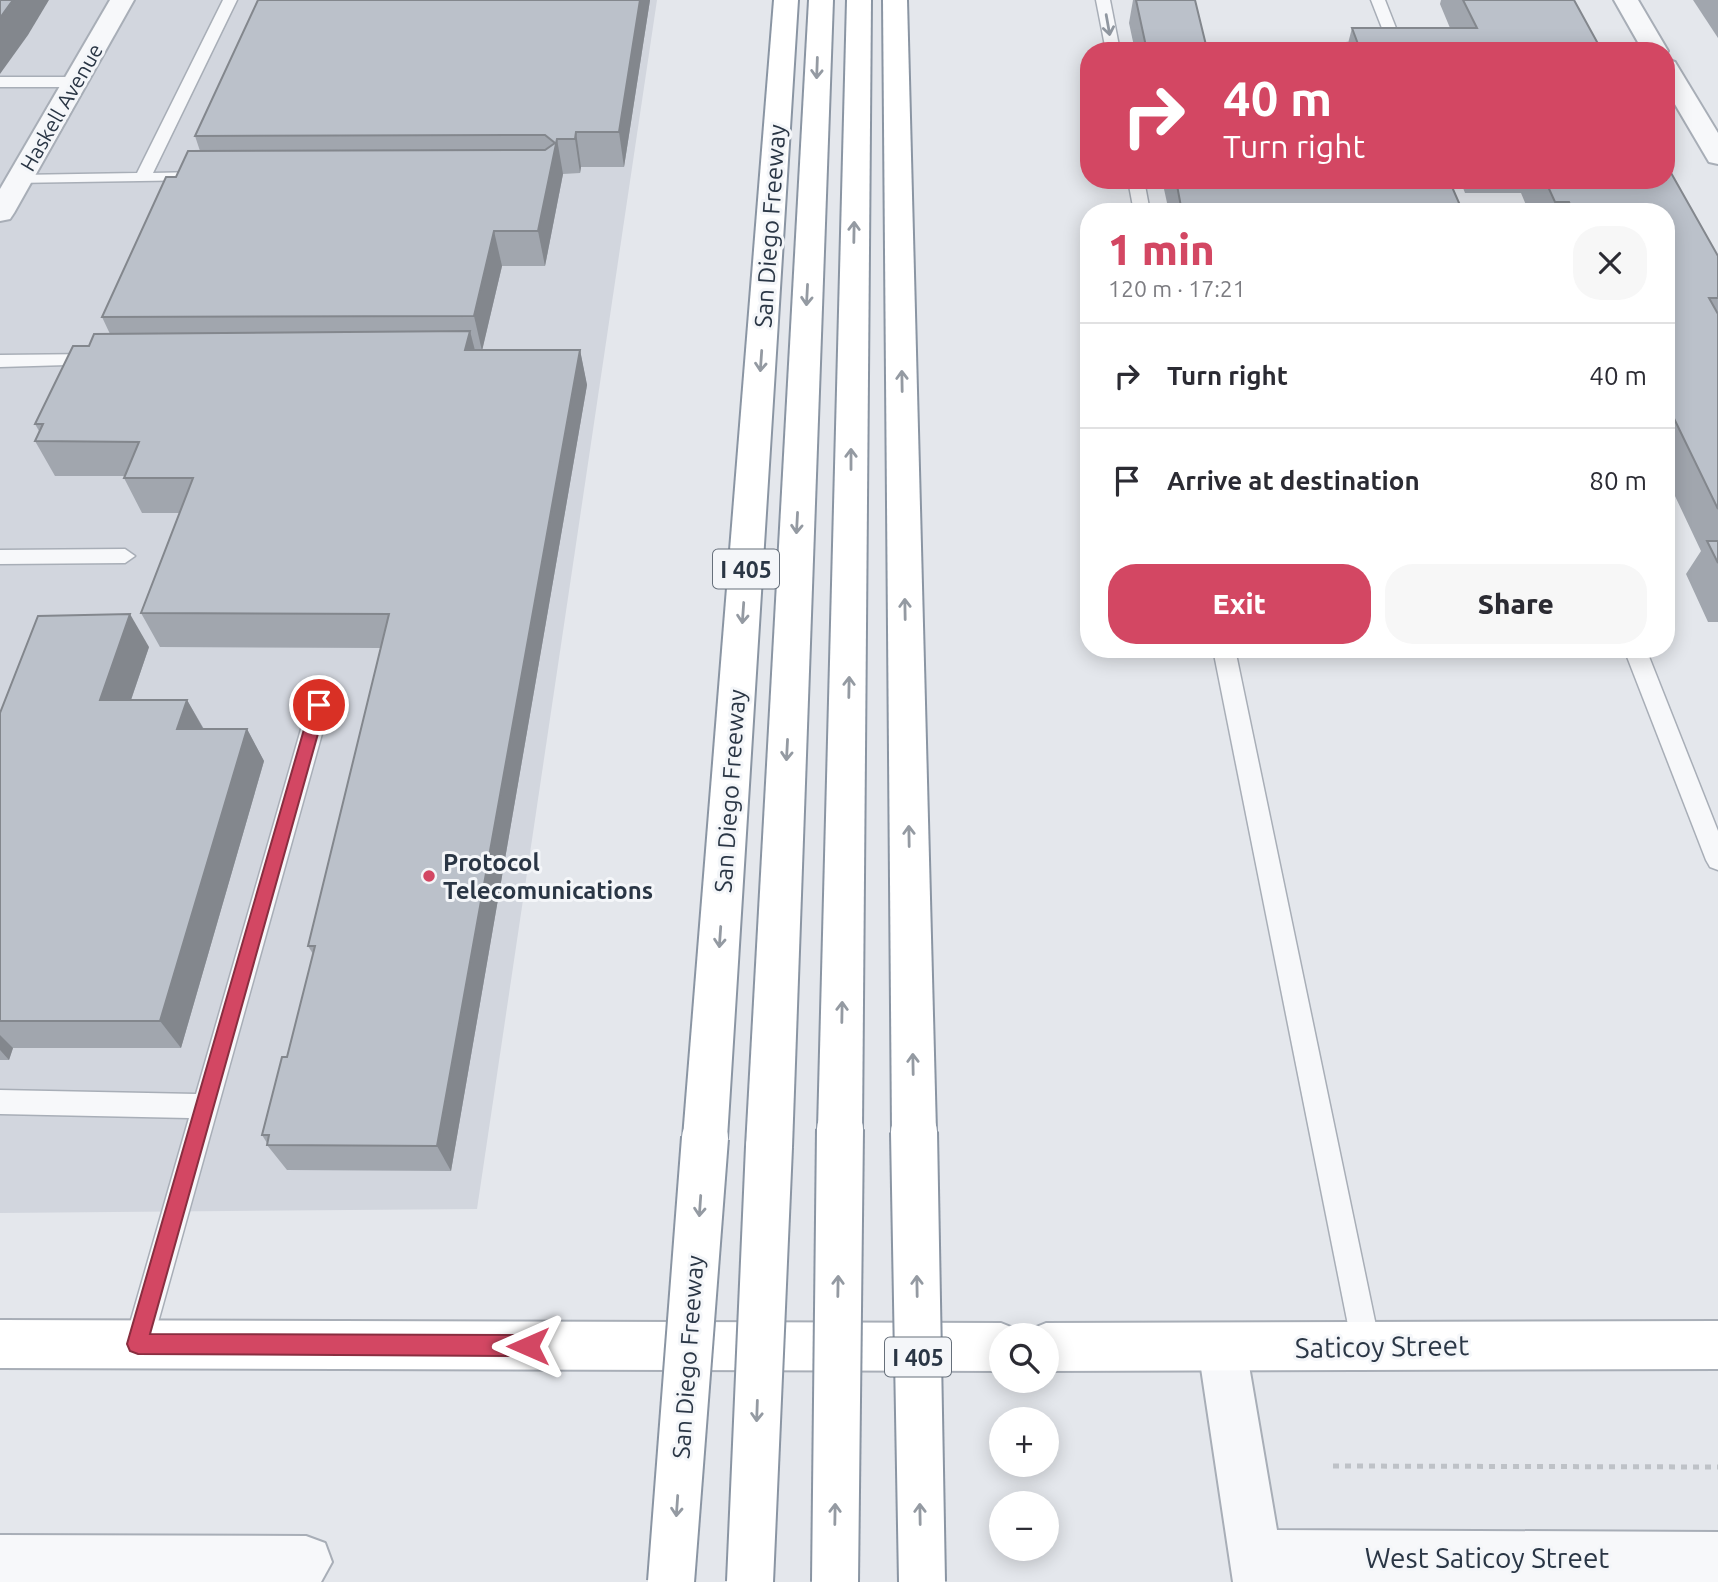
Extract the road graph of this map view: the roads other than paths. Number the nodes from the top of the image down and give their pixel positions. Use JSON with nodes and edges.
{"nodes":[{"id":1,"x":122,"y":0,"type":"edge"},
{"id":2,"x":230,"y":0,"type":"edge"},
{"id":3,"x":786,"y":0,"type":"edge"},
{"id":4,"x":821,"y":0,"type":"edge"},
{"id":5,"x":859,"y":0,"type":"edge"},
{"id":6,"x":895,"y":0,"type":"edge"},
{"id":7,"x":1103,"y":0,"type":"edge"},
{"id":8,"x":1378,"y":0,"type":"edge"},
{"id":9,"x":1626,"y":0,"type":"edge"},
{"id":10,"x":1111,"y":42,"type":"edge"},
{"id":11,"x":1394,"y":42,"type":"edge"},
{"id":12,"x":1651,"y":42,"type":"edge"},
{"id":13,"x":0,"y":82,"type":"edge"},
{"id":14,"x":75,"y":82,"type":"junction"},
{"id":15,"x":1675,"y":82,"type":"edge"},
{"id":16,"x":1718,"y":156,"type":"edge"},
{"id":17,"x":144,"y":177,"type":"junction"},
{"id":18,"x":211,"y":177,"type":"edge"},
{"id":19,"x":19,"y":180,"type":"junction"},
{"id":20,"x":0,"y":213,"type":"edge"},
{"id":21,"x":0,"y":360,"type":"edge"},
{"id":22,"x":119,"y":360,"type":"edge"},
{"id":23,"x":125,"y":556,"type":"dead end"},
{"id":24,"x":0,"y":557,"type":"edge"},
{"id":25,"x":1226,"y":658,"type":"edge"},
{"id":26,"x":1638,"y":658,"type":"edge"},
{"id":27,"x":319,"y":705,"type":"dead end"},
{"id":28,"x":1718,"y":860,"type":"edge"},
{"id":29,"x":0,"y":1102,"type":"edge"},
{"id":30,"x":205,"y":1106,"type":"junction"},
{"id":31,"x":0,"y":1344,"type":"edge"},
{"id":32,"x":138,"y":1344,"type":"junction"},
{"id":33,"x":1366,"y":1345,"type":"junction"},
{"id":34,"x":1718,"y":1345,"type":"edge"},
{"id":35,"x":989,"y":1347,"type":"edge"},
{"id":36,"x":1059,"y":1347,"type":"edge"},
{"id":37,"x":1222,"y":1348,"type":"junction"},
{"id":38,"x":1718,"y":1558,"type":"edge"},
{"id":39,"x":0,"y":1560,"type":"edge"},
{"id":40,"x":306,"y":1562,"type":"dead end"},
{"id":41,"x":1258,"y":1569,"type":"edge"},
{"id":42,"x":671,"y":1582,"type":"edge"},
{"id":43,"x":750,"y":1582,"type":"edge"},
{"id":44,"x":835,"y":1582,"type":"edge"},
{"id":45,"x":922,"y":1582,"type":"edge"}],
"edges":[{"from":1,"to":14,"type":"street","name":"Haskell Avenue"},
{"from":2,"to":17,"type":"lane"},
{"from":3,"to":42,"type":"main road","name":"San Diego Freeway","number":"I 405","one_way":true,"bridge":true},
{"from":4,"to":43,"type":"main road","one_way":true,"bridge":true},
{"from":44,"to":5,"type":"main road","one_way":true,"bridge":true},
{"from":45,"to":6,"type":"main road","number":"I 405","one_way":true,"bridge":true},
{"from":7,"to":10,"type":"lane","one_way":true},
{"from":8,"to":11,"type":"lane"},
{"from":9,"to":12,"type":"street"},
{"from":13,"to":14,"type":"lane"},
{"from":14,"to":19,"type":"street","name":"Haskell Avenue"},
{"from":15,"to":16,"type":"street"},
{"from":17,"to":18,"type":"lane"},
{"from":17,"to":19,"type":"lane"},
{"from":19,"to":20,"type":"street","name":"Haskell Avenue"},
{"from":21,"to":22,"type":"lane"},
{"from":23,"to":24,"type":"lane"},
{"from":25,"to":33,"type":"lane"},
{"from":26,"to":28,"type":"lane"},
{"from":27,"to":30,"type":"lane"},
{"from":29,"to":30,"type":"lane"},
{"from":30,"to":32,"type":"lane"},
{"from":31,"to":32,"type":"main road"},
{"from":32,"to":35,"type":"main road"},
{"from":33,"to":34,"type":"main road","name":"Saticoy Street"},
{"from":33,"to":37,"type":"main road","name":"Saticoy Street"},
{"from":36,"to":37,"type":"main road","name":"Saticoy Street"},
{"from":37,"to":41,"type":"street"},
{"from":38,"to":41,"type":"street","name":"West Saticoy Street"},
{"from":39,"to":40,"type":"street"}]}
